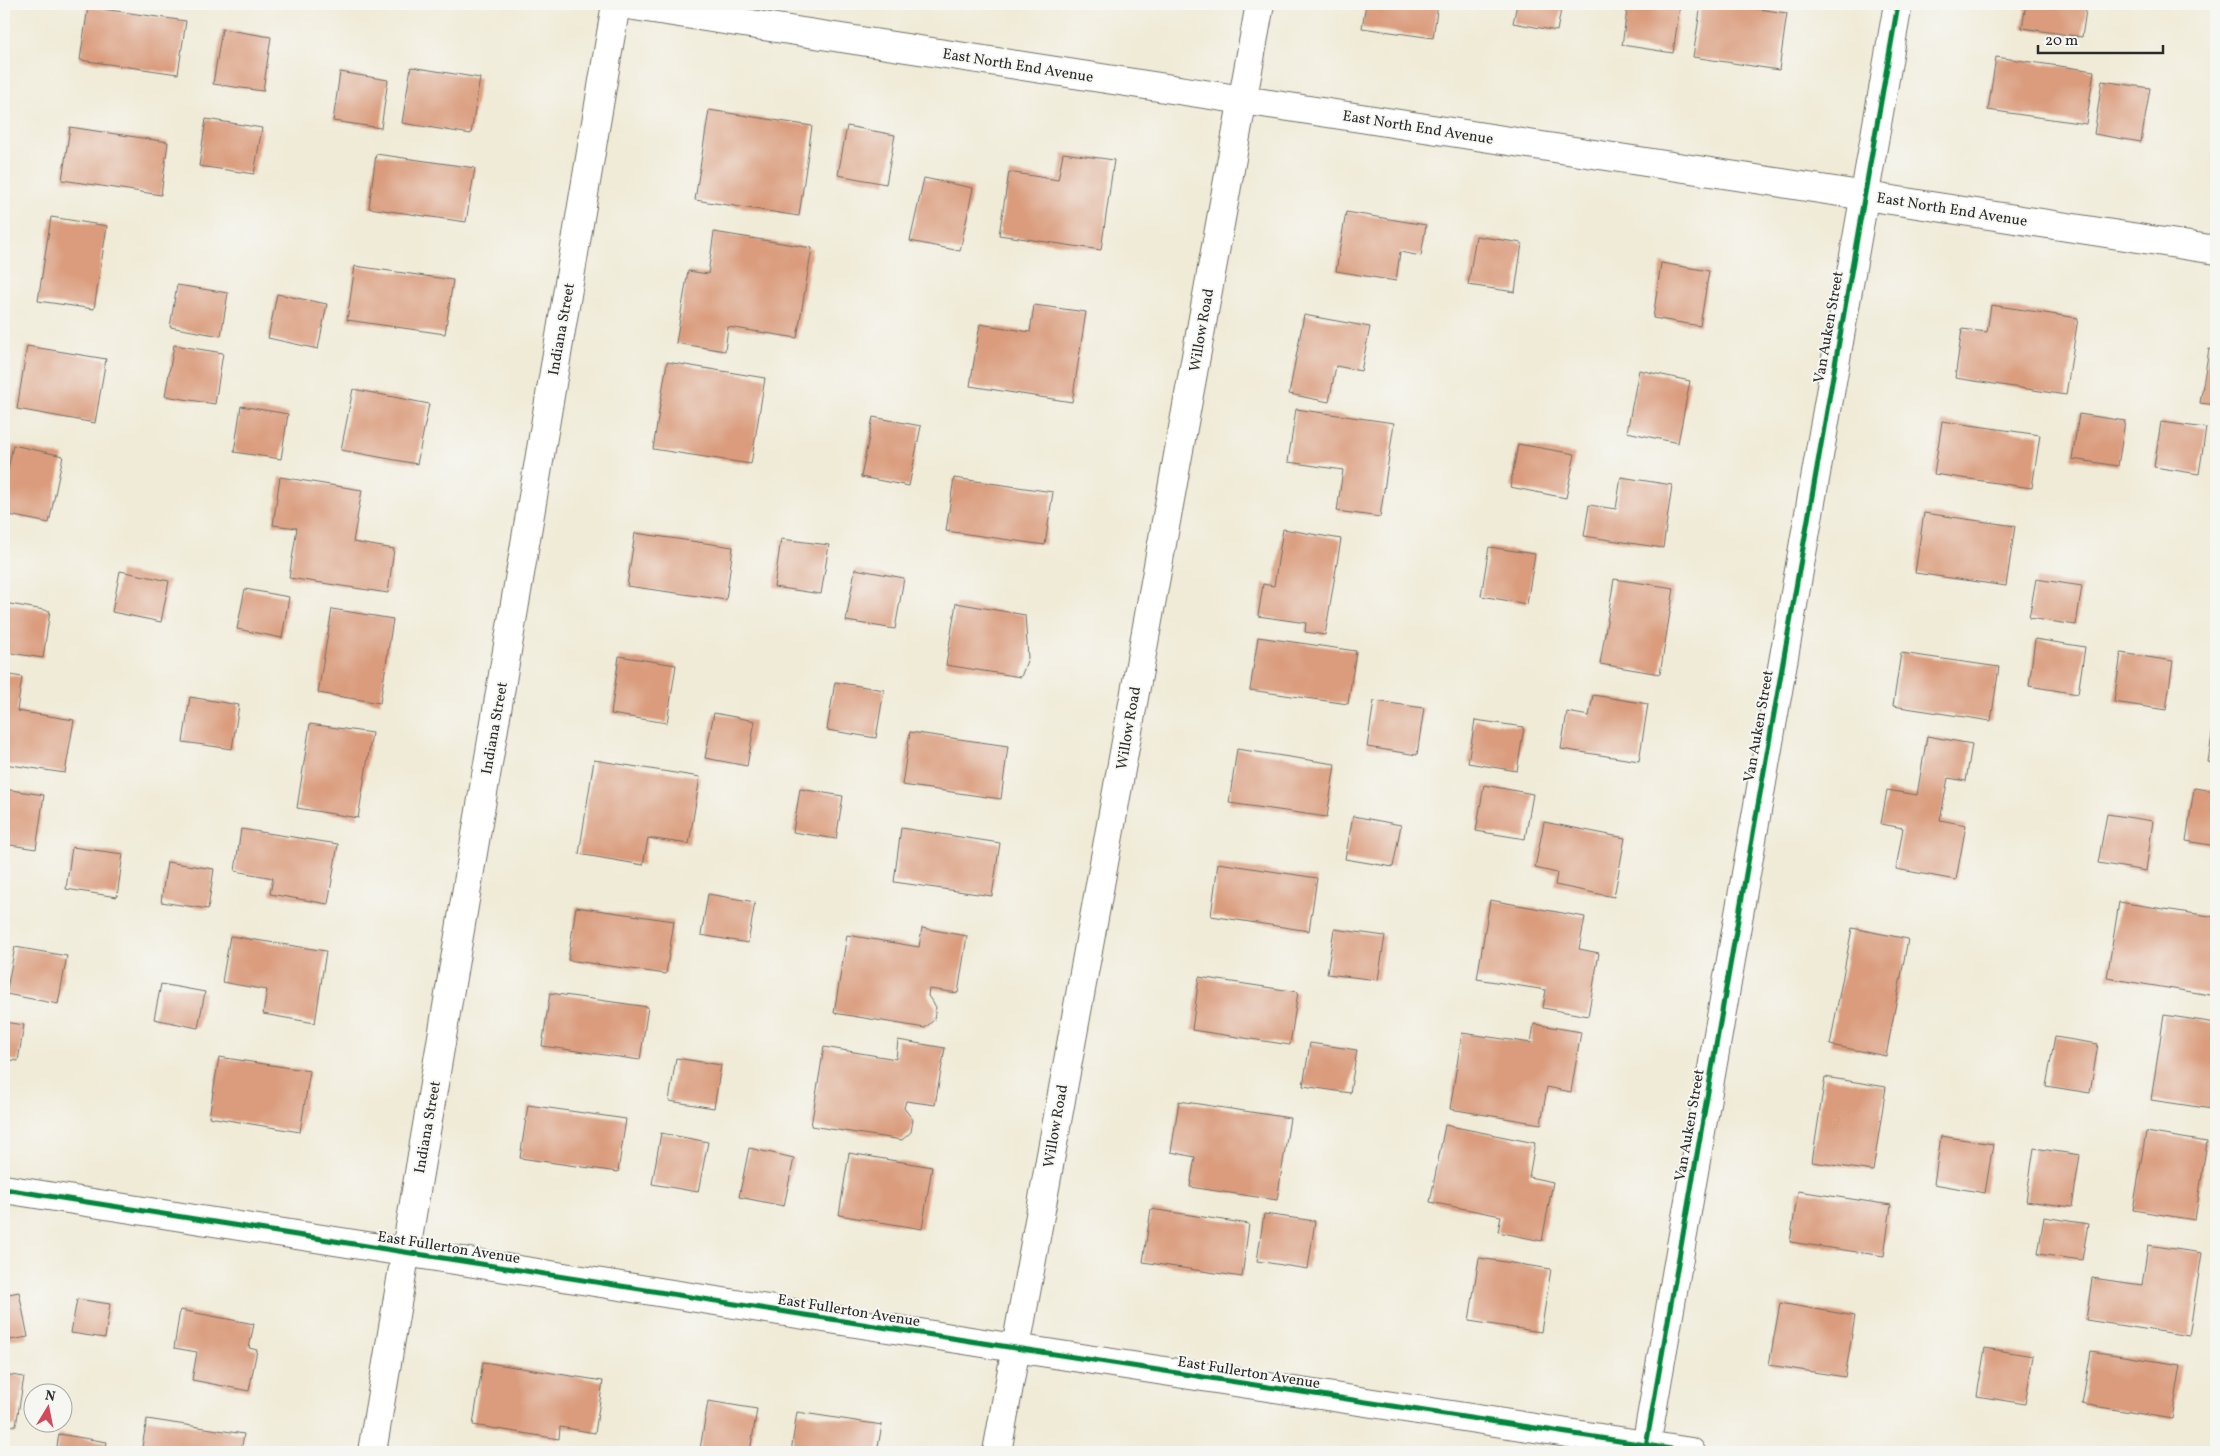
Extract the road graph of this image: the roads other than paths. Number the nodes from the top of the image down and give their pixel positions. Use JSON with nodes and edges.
{"nodes":[{"id":1,"x":616,"y":4,"type":"edge"},
{"id":2,"x":621,"y":4,"type":"edge"},
{"id":3,"x":1260,"y":4,"type":"edge"},
{"id":4,"x":1898,"y":4,"type":"edge"},
{"id":5,"x":1243,"y":99,"type":"junction"},
{"id":6,"x":1863,"y":195,"type":"junction"},
{"id":7,"x":2216,"y":250,"type":"edge"},
{"id":8,"x":4,"y":1189,"type":"edge"},
{"id":9,"x":406,"y":1252,"type":"junction"},
{"id":10,"x":1015,"y":1348,"type":"junction"},
{"id":11,"x":1646,"y":1449,"type":"edge"},
{"id":12,"x":372,"y":1452,"type":"edge"},
{"id":13,"x":997,"y":1452,"type":"edge"},
{"id":14,"x":1691,"y":1452,"type":"edge"}],
"edges":[{"from":1,"to":9,"type":"street","name":"Indiana Street"},
{"from":2,"to":5,"type":"street","name":"East North End Avenue"},
{"from":3,"to":5,"type":"street","name":"Willow Road"},
{"from":4,"to":6,"type":"street","name":"Van Auken Street"},
{"from":5,"to":6,"type":"street","name":"East North End Avenue"},
{"from":5,"to":10,"type":"street","name":"Willow Road"},
{"from":6,"to":7,"type":"street","name":"East North End Avenue"},
{"from":6,"to":11,"type":"street","name":"Van Auken Street"},
{"from":8,"to":9,"type":"street","name":"East Fullerton Avenue"},
{"from":9,"to":10,"type":"street","name":"East Fullerton Avenue"},
{"from":9,"to":12,"type":"street","name":"Indiana Street"},
{"from":10,"to":11,"type":"street","name":"East Fullerton Avenue"},
{"from":10,"to":13,"type":"street","name":"Willow Road"},
{"from":11,"to":14,"type":"street","name":"East Fullerton Avenue"}]}
